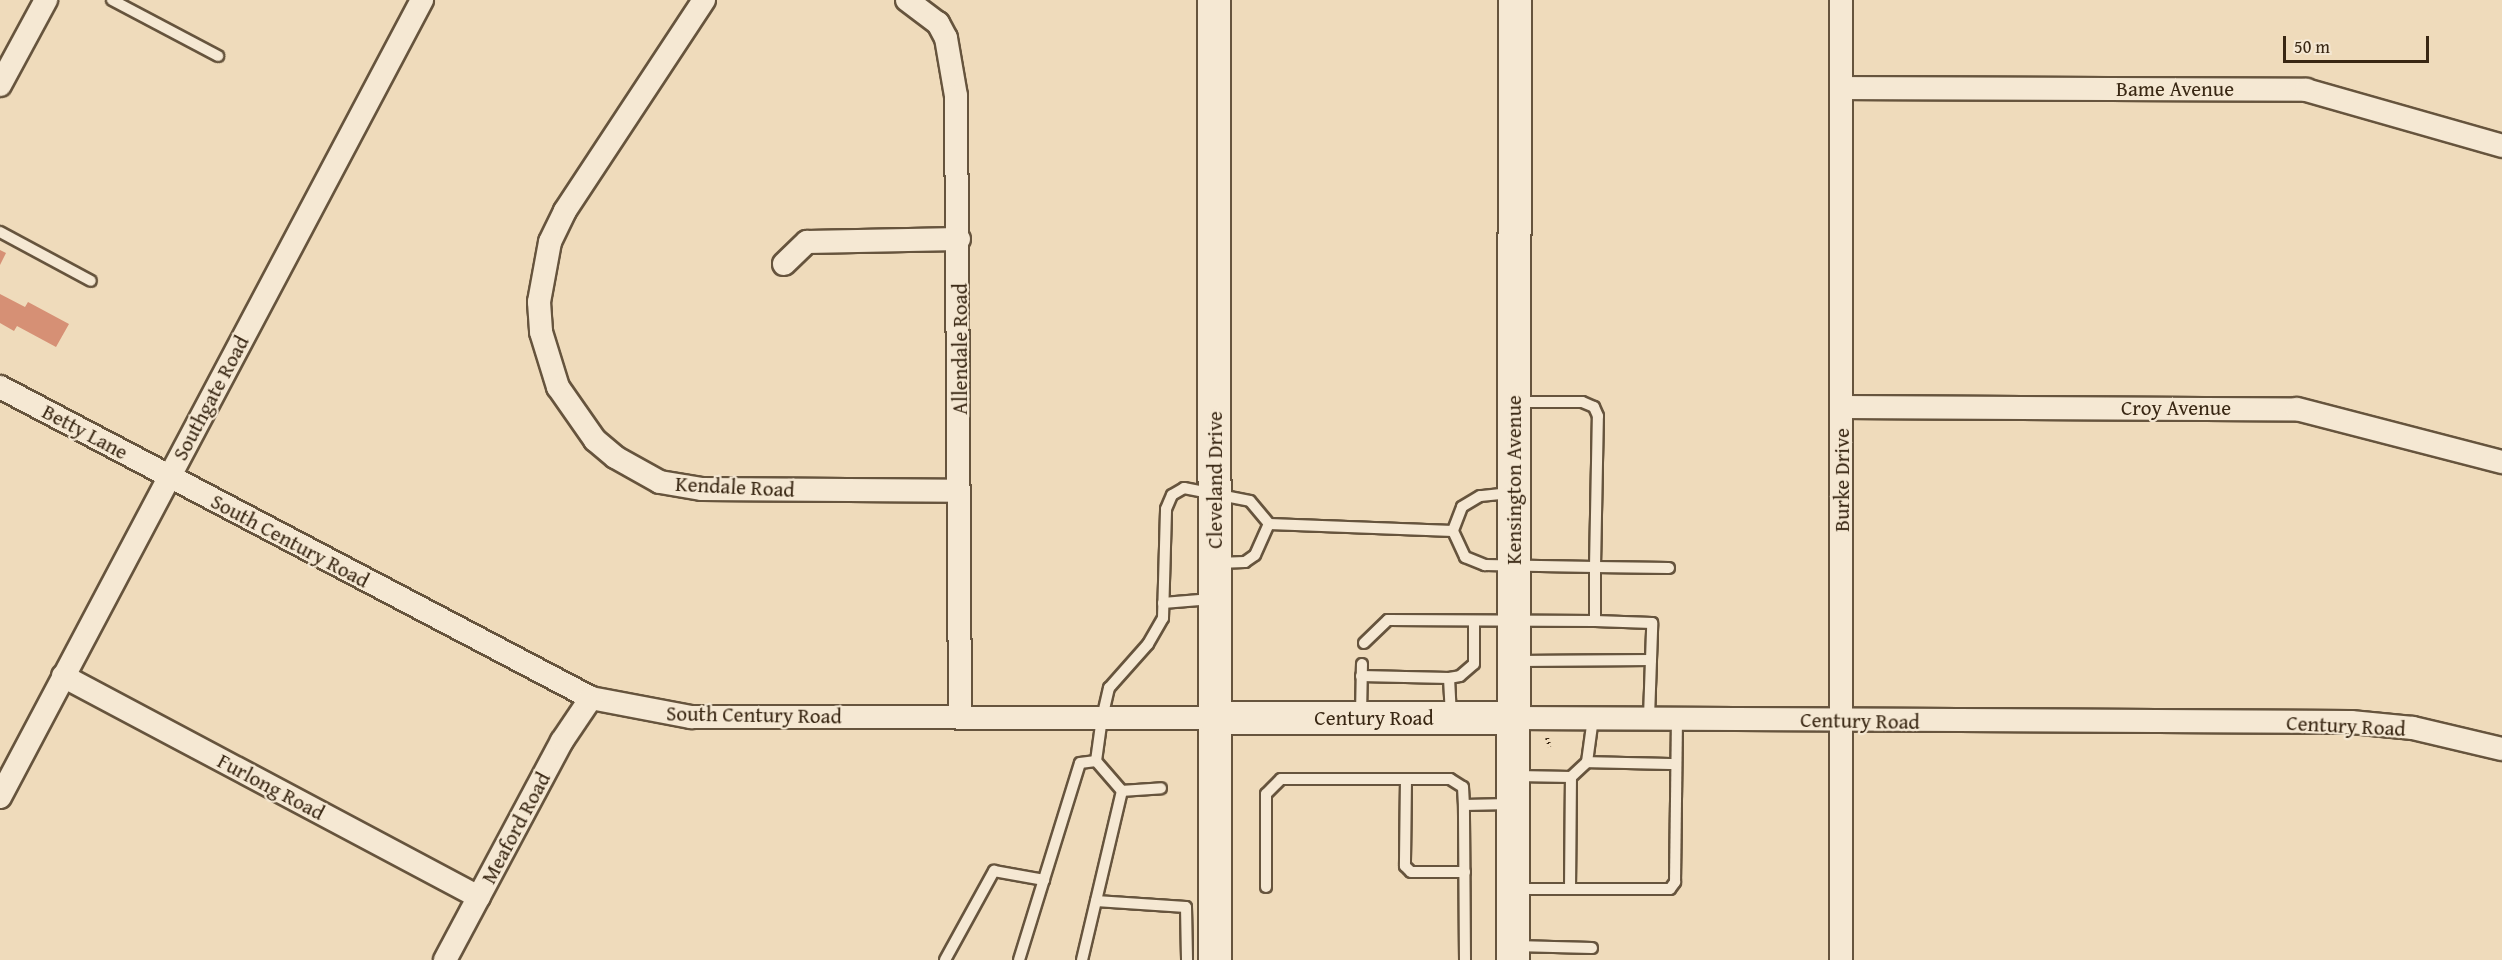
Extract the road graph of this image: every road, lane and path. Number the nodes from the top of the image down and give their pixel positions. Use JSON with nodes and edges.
{"nodes":[{"id":1,"x":46,"y":0,"type":"edge"},
{"id":2,"x":112,"y":0,"type":"edge"},
{"id":3,"x":422,"y":0,"type":"edge"},
{"id":4,"x":704,"y":0,"type":"edge"},
{"id":5,"x":907,"y":0,"type":"edge"},
{"id":6,"x":1214,"y":0,"type":"edge"},
{"id":7,"x":1515,"y":0,"type":"edge"},
{"id":8,"x":1841,"y":0,"type":"edge"},
{"id":9,"x":218,"y":56,"type":"dead end"},
{"id":10,"x":0,"y":85,"type":"edge"},
{"id":11,"x":1841,"y":88,"type":"junction"},
{"id":12,"x":2502,"y":146,"type":"edge"},
{"id":13,"x":0,"y":232,"type":"edge"},
{"id":14,"x":959,"y":239,"type":"junction"},
{"id":15,"x":784,"y":264,"type":"dead end"},
{"id":16,"x":91,"y":281,"type":"dead end"},
{"id":17,"x":0,"y":387,"type":"edge"},
{"id":18,"x":1514,"y":402,"type":"junction"},
{"id":19,"x":1843,"y":407,"type":"junction"},
{"id":20,"x":2502,"y":462,"type":"edge"},
{"id":21,"x":169,"y":476,"type":"junction"},
{"id":22,"x":958,"y":492,"type":"junction"},
{"id":23,"x":1215,"y":493,"type":"junction"},
{"id":24,"x":1514,"y":493,"type":"junction"},
{"id":25,"x":1269,"y":524,"type":"junction"},
{"id":26,"x":1453,"y":531,"type":"junction"},
{"id":27,"x":1215,"y":563,"type":"junction"},
{"id":28,"x":1514,"y":566,"type":"junction"},
{"id":29,"x":1595,"y":567,"type":"junction"},
{"id":30,"x":1669,"y":568,"type":"dead end"},
{"id":31,"x":1215,"y":599,"type":"junction"},
{"id":32,"x":1163,"y":603,"type":"junction"},
{"id":33,"x":1513,"y":620,"type":"junction"},
{"id":34,"x":1595,"y":621,"type":"junction"},
{"id":35,"x":1474,"y":622,"type":"junction"},
{"id":36,"x":1364,"y":642,"type":"dead end"},
{"id":37,"x":1651,"y":660,"type":"junction"},
{"id":38,"x":1514,"y":661,"type":"junction"},
{"id":39,"x":1362,"y":664,"type":"dead end"},
{"id":40,"x":63,"y":676,"type":"junction"},
{"id":41,"x":1361,"y":676,"type":"junction"},
{"id":42,"x":1449,"y":678,"type":"junction"},
{"id":43,"x":591,"y":698,"type":"junction"},
{"id":44,"x":960,"y":717,"type":"junction"},
{"id":45,"x":1361,"y":717,"type":"junction"},
{"id":46,"x":1649,"y":717,"type":"junction"},
{"id":47,"x":1677,"y":717,"type":"junction"},
{"id":48,"x":1102,"y":718,"type":"junction"},
{"id":49,"x":1215,"y":718,"type":"junction"},
{"id":50,"x":1451,"y":718,"type":"junction"},
{"id":51,"x":1514,"y":718,"type":"junction"},
{"id":52,"x":1593,"y":718,"type":"junction"},
{"id":53,"x":1842,"y":722,"type":"junction"},
{"id":54,"x":1547,"y":738,"type":"dead end"},
{"id":55,"x":1550,"y":747,"type":"dead end"},
{"id":56,"x":2502,"y":749,"type":"edge"},
{"id":57,"x":1096,"y":761,"type":"junction"},
{"id":58,"x":1587,"y":762,"type":"junction"},
{"id":59,"x":1676,"y":764,"type":"junction"},
{"id":60,"x":1571,"y":777,"type":"junction"},
{"id":61,"x":1406,"y":779,"type":"junction"},
{"id":62,"x":1161,"y":788,"type":"dead end"},
{"id":63,"x":1513,"y":790,"type":"junction"},
{"id":64,"x":1122,"y":791,"type":"junction"},
{"id":65,"x":0,"y":797,"type":"edge"},
{"id":66,"x":1464,"y":805,"type":"junction"},
{"id":67,"x":1465,"y":872,"type":"junction"},
{"id":68,"x":1044,"y":880,"type":"junction"},
{"id":69,"x":1266,"y":887,"type":"dead end"},
{"id":70,"x":1513,"y":889,"type":"junction"},
{"id":71,"x":1570,"y":889,"type":"junction"},
{"id":72,"x":479,"y":897,"type":"junction"},
{"id":73,"x":1096,"y":901,"type":"junction"},
{"id":74,"x":1592,"y":948,"type":"dead end"},
{"id":75,"x":1513,"y":953,"type":"edge"},
{"id":76,"x":445,"y":960,"type":"edge"},
{"id":77,"x":945,"y":960,"type":"edge"},
{"id":78,"x":1019,"y":960,"type":"edge"},
{"id":79,"x":1082,"y":960,"type":"edge"},
{"id":80,"x":1187,"y":960,"type":"edge"},
{"id":81,"x":1215,"y":960,"type":"edge"},
{"id":82,"x":1465,"y":960,"type":"edge"},
{"id":83,"x":1840,"y":960,"type":"edge"}],
"edges":[{"from":1,"to":10,"type":"street"},
{"from":2,"to":9,"type":"lane"},
{"from":3,"to":21,"type":"street","name":"Southgate Road"},
{"from":4,"to":22,"type":"street","name":"Kendale Road"},
{"from":5,"to":14,"type":"street","name":"Allendale Road"},
{"from":6,"to":23,"type":"street","name":"Cleveland Drive"},
{"from":7,"to":18,"type":"street","name":"Kensington Avenue"},
{"from":8,"to":11,"type":"street","name":"Burke Drive"},
{"from":11,"to":12,"type":"street","name":"Bame Avenue"},
{"from":11,"to":19,"type":"street","name":"Burke Drive"},
{"from":13,"to":16,"type":"lane"},
{"from":14,"to":15,"type":"street"},
{"from":14,"to":22,"type":"street","name":"Allendale Road"},
{"from":17,"to":21,"type":"street","name":"Betty Lane"},
{"from":18,"to":24,"type":"street","name":"Kensington Avenue"},
{"from":18,"to":29,"type":"lane"},
{"from":19,"to":20,"type":"street","name":"Croy Avenue"},
{"from":19,"to":53,"type":"street","name":"Burke Drive"},
{"from":21,"to":40,"type":"street","name":"Southgate Road"},
{"from":21,"to":43,"type":"street","name":"South Century Road"},
{"from":22,"to":44,"type":"street","name":"Allendale Road"},
{"from":23,"to":25,"type":"lane"},
{"from":23,"to":27,"type":"street","name":"Cleveland Drive"},
{"from":23,"to":32,"type":"lane"},
{"from":24,"to":26,"type":"lane"},
{"from":24,"to":28,"type":"street","name":"Kensington Avenue"},
{"from":25,"to":26,"type":"lane"},
{"from":25,"to":27,"type":"lane"},
{"from":26,"to":28,"type":"lane"},
{"from":27,"to":31,"type":"street","name":"Cleveland Drive"},
{"from":28,"to":29,"type":"lane"},
{"from":28,"to":33,"type":"street","name":"Kensington Avenue"},
{"from":29,"to":30,"type":"lane"},
{"from":29,"to":34,"type":"lane"},
{"from":31,"to":32,"type":"lane"},
{"from":31,"to":49,"type":"street","name":"Cleveland Drive"},
{"from":32,"to":48,"type":"lane"},
{"from":33,"to":34,"type":"lane"},
{"from":33,"to":35,"type":"lane"},
{"from":33,"to":38,"type":"street","name":"Kensington Avenue"},
{"from":34,"to":37,"type":"lane"},
{"from":35,"to":36,"type":"lane"},
{"from":35,"to":42,"type":"lane"},
{"from":37,"to":38,"type":"lane"},
{"from":37,"to":46,"type":"lane"},
{"from":38,"to":51,"type":"street","name":"Kensington Avenue"},
{"from":39,"to":41,"type":"lane"},
{"from":40,"to":65,"type":"street","name":"Southgate Road"},
{"from":40,"to":72,"type":"street","name":"Furlong Road"},
{"from":41,"to":42,"type":"lane"},
{"from":41,"to":45,"type":"lane"},
{"from":42,"to":50,"type":"lane"},
{"from":43,"to":44,"type":"street","name":"South Century Road"},
{"from":43,"to":72,"type":"street","name":"Meaford Road"},
{"from":44,"to":48,"type":"street","name":"South Century Road"},
{"from":45,"to":49,"type":"street","name":"Century Road"},
{"from":45,"to":50,"type":"street","name":"Century Road"},
{"from":46,"to":47,"type":"street","name":"Century Road"},
{"from":46,"to":52,"type":"street","name":"Century Road"},
{"from":47,"to":53,"type":"street","name":"Century Road"},
{"from":47,"to":59,"type":"lane"},
{"from":48,"to":49,"type":"street","name":"South Century Road"},
{"from":48,"to":57,"type":"lane"},
{"from":49,"to":81,"type":"street","name":"Cleveland Drive"},
{"from":50,"to":51,"type":"street","name":"Century Road"},
{"from":51,"to":52,"type":"street","name":"Century Road"},
{"from":51,"to":63,"type":"street","name":"Kensington Avenue"},
{"from":52,"to":58,"type":"lane"},
{"from":53,"to":56,"type":"street","name":"Century Road"},
{"from":53,"to":83,"type":"street","name":"Burke Drive"},
{"from":54,"to":55,"type":"path"},
{"from":57,"to":64,"type":"lane"},
{"from":57,"to":68,"type":"lane"},
{"from":58,"to":59,"type":"lane"},
{"from":58,"to":60,"type":"lane"},
{"from":59,"to":71,"type":"lane"},
{"from":60,"to":63,"type":"lane"},
{"from":60,"to":71,"type":"lane"},
{"from":61,"to":66,"type":"lane"},
{"from":61,"to":67,"type":"lane"},
{"from":61,"to":69,"type":"lane"},
{"from":62,"to":64,"type":"lane"},
{"from":63,"to":66,"type":"lane"},
{"from":63,"to":70,"type":"street","name":"Kensington Avenue"},
{"from":64,"to":73,"type":"lane"},
{"from":66,"to":67,"type":"lane"},
{"from":67,"to":82,"type":"lane"},
{"from":68,"to":77,"type":"lane"},
{"from":68,"to":78,"type":"lane"},
{"from":70,"to":71,"type":"lane"},
{"from":70,"to":75,"type":"street","name":"Kensington Avenue"},
{"from":72,"to":76,"type":"street","name":"Meaford Road"},
{"from":73,"to":79,"type":"lane"},
{"from":73,"to":80,"type":"lane"},
{"from":74,"to":75,"type":"lane"}]}
